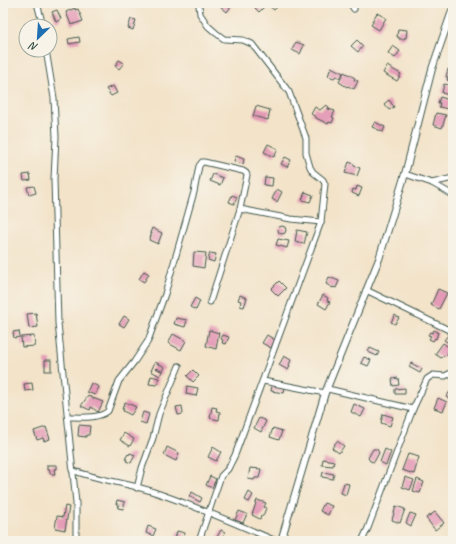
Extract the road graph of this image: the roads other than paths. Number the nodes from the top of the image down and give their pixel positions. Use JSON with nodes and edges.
{"nodes":[{"id":1,"x":37,"y":3,"type":"edge"},
{"id":2,"x":200,"y":3,"type":"edge"},
{"id":3,"x":350,"y":3,"type":"edge"},
{"id":4,"x":453,"y":8,"type":"edge"},
{"id":5,"x":354,"y":9,"type":"dead end"},
{"id":6,"x":41,"y":18,"type":"edge"},
{"id":7,"x":47,"y":58,"type":"edge"},
{"id":8,"x":405,"y":174,"type":"junction"},
{"id":9,"x":453,"y":177,"type":"edge"},
{"id":10,"x":432,"y":183,"type":"junction"},
{"id":11,"x":453,"y":196,"type":"edge"},
{"id":12,"x":240,"y":209,"type":"junction"},
{"id":13,"x":321,"y":222,"type":"junction"},
{"id":14,"x":366,"y":290,"type":"junction"},
{"id":15,"x":210,"y":302,"type":"dead end"},
{"id":16,"x":453,"y":332,"type":"edge"},
{"id":17,"x":178,"y":366,"type":"dead end"},
{"id":18,"x":453,"y":372,"type":"edge"},
{"id":19,"x":263,"y":381,"type":"junction"},
{"id":20,"x":326,"y":391,"type":"junction"},
{"id":21,"x":413,"y":408,"type":"junction"},
{"id":22,"x":68,"y":418,"type":"junction"},
{"id":23,"x":72,"y":470,"type":"junction"},
{"id":24,"x":137,"y":488,"type":"junction"},
{"id":25,"x":209,"y":513,"type":"junction"},
{"id":26,"x":453,"y":538,"type":"edge"},
{"id":27,"x":76,"y":541,"type":"edge"},
{"id":28,"x":199,"y":541,"type":"edge"},
{"id":29,"x":276,"y":541,"type":"edge"},
{"id":30,"x":281,"y":541,"type":"edge"},
{"id":31,"x":362,"y":541,"type":"edge"},
{"id":32,"x":448,"y":541,"type":"edge"}],
"edges":[{"from":1,"to":6,"type":"street"},
{"from":2,"to":13,"type":"street"},
{"from":3,"to":5,"type":"street"},
{"from":4,"to":8,"type":"street"},
{"from":7,"to":22,"type":"street"},
{"from":8,"to":10,"type":"street"},
{"from":8,"to":14,"type":"street"},
{"from":9,"to":10,"type":"street"},
{"from":10,"to":11,"type":"street"},
{"from":12,"to":13,"type":"street"},
{"from":12,"to":15,"type":"street"},
{"from":12,"to":22,"type":"street"},
{"from":13,"to":19,"type":"street"},
{"from":14,"to":16,"type":"street"},
{"from":14,"to":20,"type":"street"},
{"from":17,"to":24,"type":"street"},
{"from":18,"to":21,"type":"street"},
{"from":19,"to":20,"type":"street"},
{"from":19,"to":25,"type":"street"},
{"from":20,"to":21,"type":"street"},
{"from":20,"to":30,"type":"street"},
{"from":21,"to":31,"type":"street"},
{"from":22,"to":23,"type":"street"},
{"from":23,"to":24,"type":"street"},
{"from":23,"to":27,"type":"street"},
{"from":24,"to":25,"type":"street"},
{"from":25,"to":28,"type":"street"},
{"from":25,"to":29,"type":"street"},
{"from":26,"to":32,"type":"street"}]}
